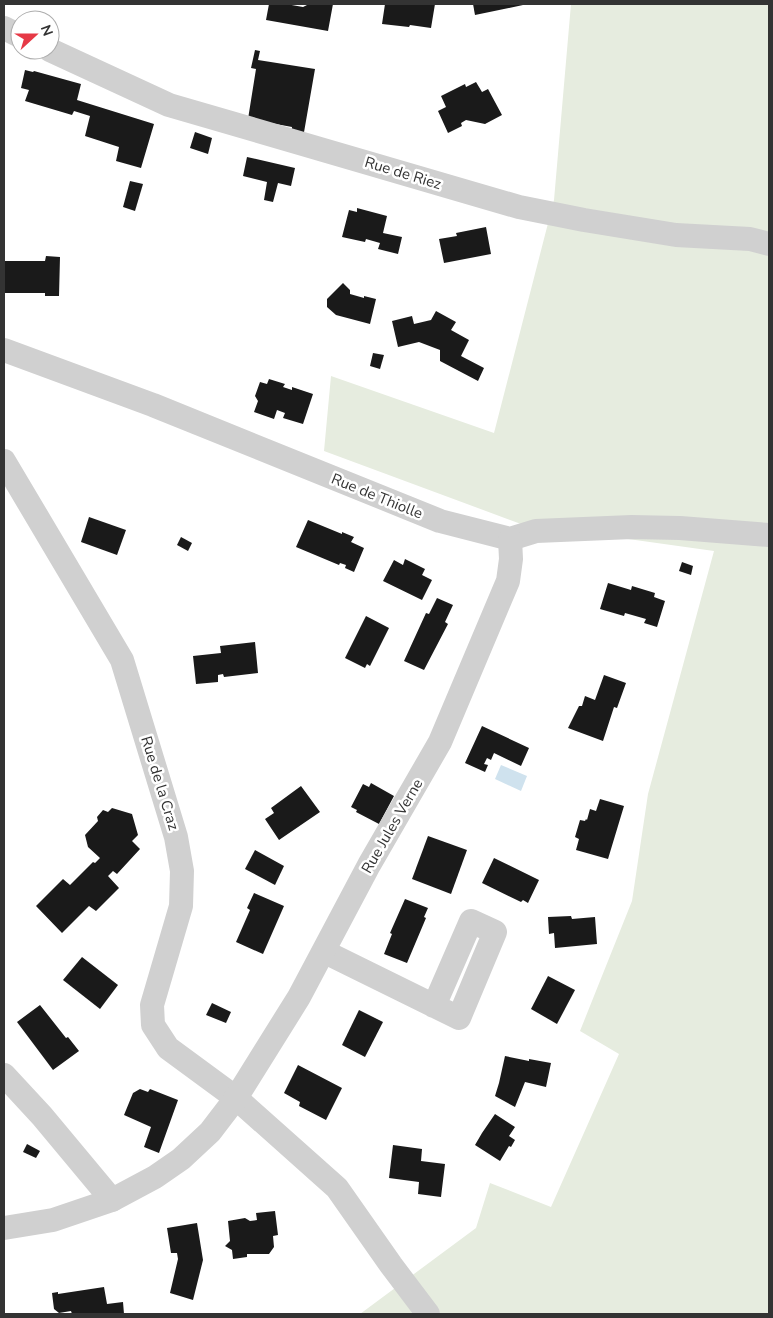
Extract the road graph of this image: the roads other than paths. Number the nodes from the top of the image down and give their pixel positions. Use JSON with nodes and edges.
{"nodes":[{"id":1,"x":60,"y":55,"type":"edge"},
{"id":2,"x":769,"y":244,"type":"edge"},
{"id":3,"x":4,"y":350,"type":"edge"},
{"id":4,"x":4,"y":461,"type":"edge"},
{"id":5,"x":769,"y":535,"type":"edge"},
{"id":6,"x":510,"y":539,"type":"junction"},
{"id":7,"x":325,"y":952,"type":"junction"},
{"id":8,"x":434,"y":1006,"type":"dead end"},
{"id":9,"x":4,"y":1075,"type":"edge"},
{"id":10,"x":236,"y":1098,"type":"junction"},
{"id":11,"x":112,"y":1200,"type":"junction"},
{"id":12,"x":4,"y":1228,"type":"edge"},
{"id":13,"x":428,"y":1314,"type":"edge"}],
"edges":[{"from":1,"to":2,"type":"street","name":"Rue de Riez"},
{"from":3,"to":6,"type":"street","name":"Rue de Thiolle"},
{"from":4,"to":10,"type":"street","name":"Rue de la Craz"},
{"from":5,"to":6,"type":"street"},
{"from":6,"to":7,"type":"street","name":"Rue Jules Verne"},
{"from":7,"to":8,"type":"street"},
{"from":7,"to":10,"type":"street","name":"Rue Jules Verne"},
{"from":9,"to":11,"type":"street"},
{"from":10,"to":11,"type":"street","name":"Rue Jules Verne"},
{"from":10,"to":13,"type":"street","name":"Rue de la Craz"},
{"from":11,"to":12,"type":"street","name":"Rue Jules Verne"}]}
